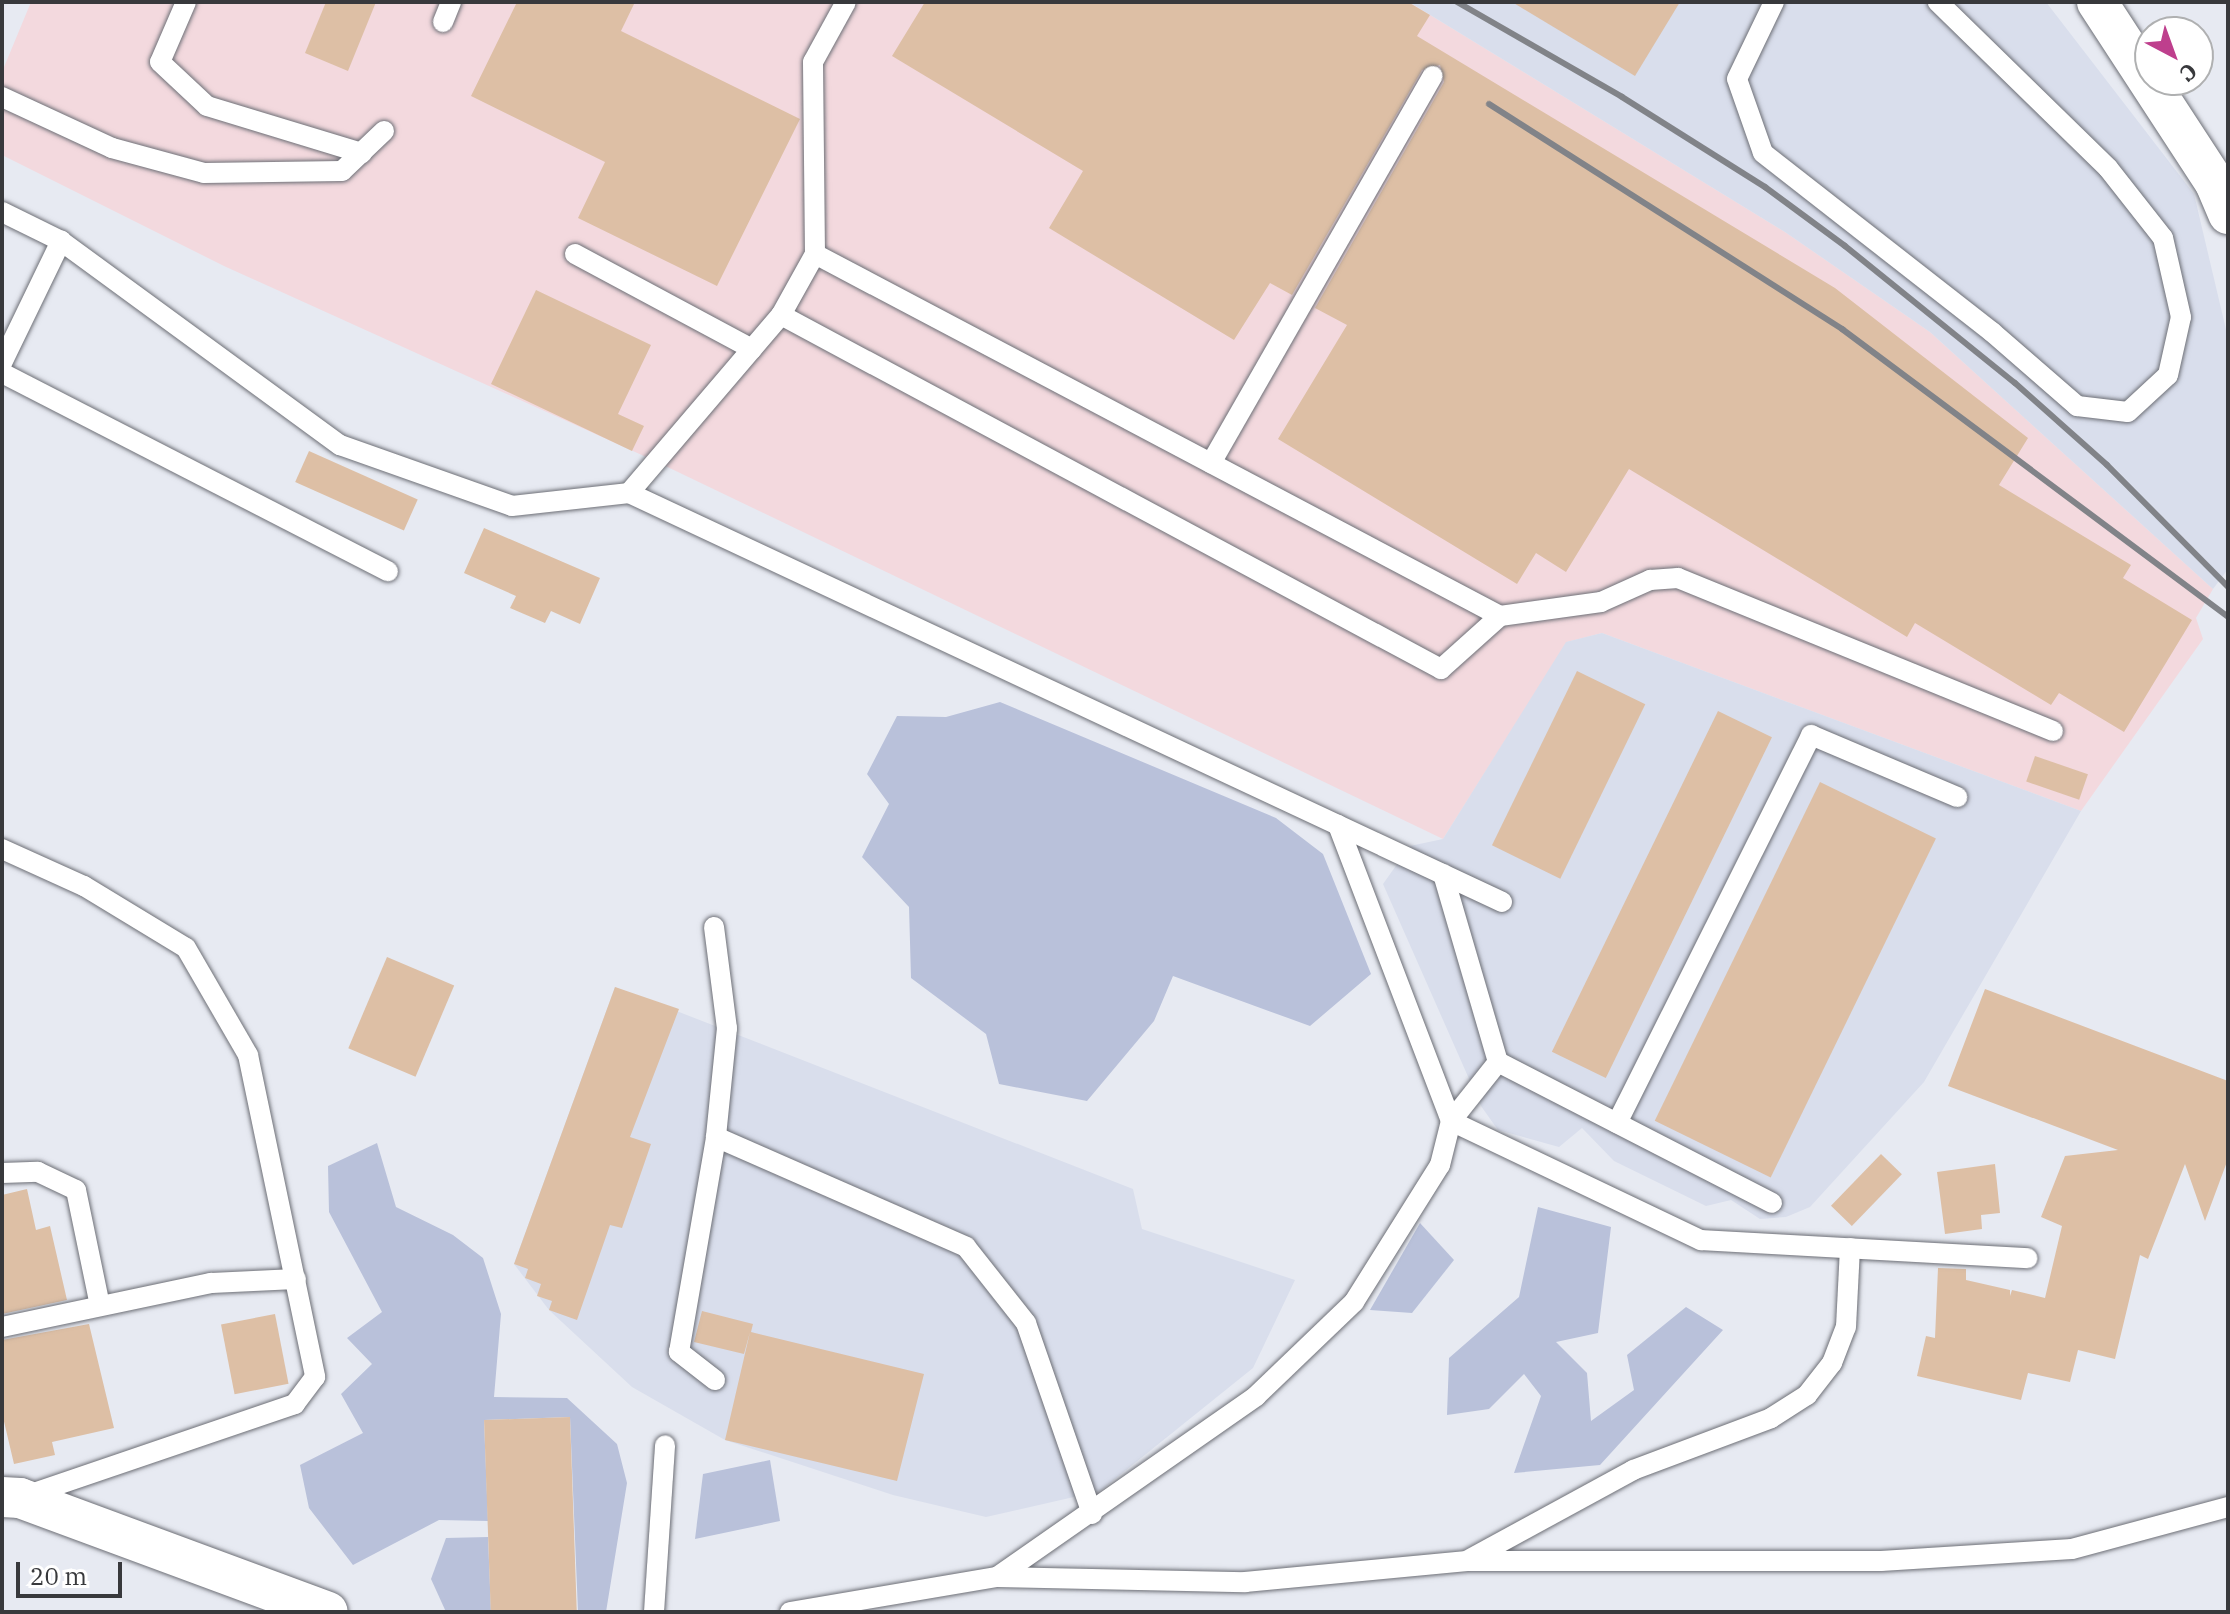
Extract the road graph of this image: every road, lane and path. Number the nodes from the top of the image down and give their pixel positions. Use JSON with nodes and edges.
{"nodes":[{"id":1,"x":186,"y":2,"type":"edge"},
{"id":2,"x":451,"y":2,"type":"edge"},
{"id":3,"x":846,"y":2,"type":"edge"},
{"id":4,"x":1774,"y":2,"type":"edge"},
{"id":5,"x":1938,"y":2,"type":"edge"},
{"id":6,"x":2097,"y":2,"type":"edge"},
{"id":7,"x":443,"y":22,"type":"dead end"},
{"id":8,"x":1433,"y":76,"type":"dead end"},
{"id":9,"x":2,"y":97,"type":"edge"},
{"id":10,"x":384,"y":131,"type":"dead end"},
{"id":11,"x":362,"y":153,"type":"junction"},
{"id":12,"x":2224,"y":190,"type":"edge"},
{"id":13,"x":2,"y":212,"type":"edge"},
{"id":14,"x":61,"y":241,"type":"junction"},
{"id":15,"x":575,"y":254,"type":"dead end"},
{"id":16,"x":815,"y":254,"type":"junction"},
{"id":17,"x":781,"y":315,"type":"junction"},
{"id":18,"x":752,"y":349,"type":"junction"},
{"id":19,"x":2,"y":363,"type":"edge"},
{"id":20,"x":2,"y":373,"type":"edge"},
{"id":21,"x":1211,"y":463,"type":"junction"},
{"id":22,"x":629,"y":493,"type":"junction"},
{"id":23,"x":388,"y":571,"type":"dead end"},
{"id":24,"x":1500,"y":616,"type":"junction"},
{"id":25,"x":2053,"y":731,"type":"dead end"},
{"id":26,"x":1957,"y":797,"type":"dead end"},
{"id":27,"x":1338,"y":825,"type":"junction"},
{"id":28,"x":2,"y":849,"type":"edge"},
{"id":29,"x":1443,"y":874,"type":"junction"},
{"id":30,"x":1502,"y":902,"type":"dead end"},
{"id":31,"x":714,"y":927,"type":"dead end"},
{"id":32,"x":1498,"y":1062,"type":"junction"},
{"id":33,"x":1451,"y":1121,"type":"junction"},
{"id":34,"x":1617,"y":1123,"type":"junction"},
{"id":35,"x":716,"y":1137,"type":"junction"},
{"id":36,"x":2,"y":1173,"type":"edge"},
{"id":37,"x":1772,"y":1203,"type":"dead end"},
{"id":38,"x":1850,"y":1248,"type":"junction"},
{"id":39,"x":2028,"y":1258,"type":"dead end"},
{"id":40,"x":296,"y":1279,"type":"junction"},
{"id":41,"x":100,"y":1306,"type":"junction"},
{"id":42,"x":2,"y":1327,"type":"edge"},
{"id":43,"x":715,"y":1380,"type":"dead end"},
{"id":44,"x":665,"y":1445,"type":"dead end"},
{"id":45,"x":11,"y":1497,"type":"edge"},
{"id":46,"x":2228,"y":1507,"type":"edge"},
{"id":47,"x":1092,"y":1514,"type":"junction"},
{"id":48,"x":1467,"y":1561,"type":"junction"},
{"id":49,"x":997,"y":1577,"type":"junction"},
{"id":50,"x":328,"y":1612,"type":"edge"},
{"id":51,"x":654,"y":1612,"type":"edge"},
{"id":52,"x":790,"y":1612,"type":"edge"}],
"edges":[{"from":1,"to":11,"type":"lane"},
{"from":2,"to":7,"type":"lane"},
{"from":3,"to":16,"type":"lane"},
{"from":4,"to":5,"type":"lane"},
{"from":6,"to":12,"type":"street"},
{"from":8,"to":21,"type":"lane"},
{"from":9,"to":11,"type":"lane"},
{"from":10,"to":11,"type":"lane"},
{"from":13,"to":14,"type":"lane"},
{"from":14,"to":19,"type":"lane"},
{"from":14,"to":22,"type":"lane"},
{"from":15,"to":18,"type":"lane"},
{"from":16,"to":17,"type":"lane"},
{"from":16,"to":21,"type":"lane"},
{"from":17,"to":18,"type":"lane"},
{"from":17,"to":24,"type":"lane"},
{"from":18,"to":22,"type":"lane"},
{"from":20,"to":23,"type":"lane"},
{"from":21,"to":24,"type":"lane"},
{"from":22,"to":27,"type":"lane"},
{"from":24,"to":25,"type":"lane"},
{"from":26,"to":34,"type":"lane"},
{"from":27,"to":29,"type":"lane"},
{"from":27,"to":33,"type":"lane"},
{"from":28,"to":40,"type":"lane"},
{"from":29,"to":30,"type":"lane"},
{"from":29,"to":32,"type":"lane"},
{"from":31,"to":35,"type":"lane"},
{"from":32,"to":33,"type":"lane"},
{"from":32,"to":34,"type":"lane"},
{"from":33,"to":38,"type":"lane"},
{"from":33,"to":47,"type":"lane"},
{"from":34,"to":37,"type":"lane"},
{"from":35,"to":43,"type":"lane"},
{"from":35,"to":47,"type":"lane"},
{"from":36,"to":41,"type":"lane"},
{"from":38,"to":39,"type":"lane"},
{"from":38,"to":48,"type":"lane"},
{"from":40,"to":41,"type":"lane"},
{"from":40,"to":45,"type":"lane"},
{"from":41,"to":42,"type":"lane"},
{"from":44,"to":51,"type":"lane"},
{"from":45,"to":50,"type":"street"},
{"from":46,"to":48,"type":"lane"},
{"from":47,"to":49,"type":"lane"},
{"from":48,"to":49,"type":"lane"},
{"from":49,"to":52,"type":"lane"}]}
